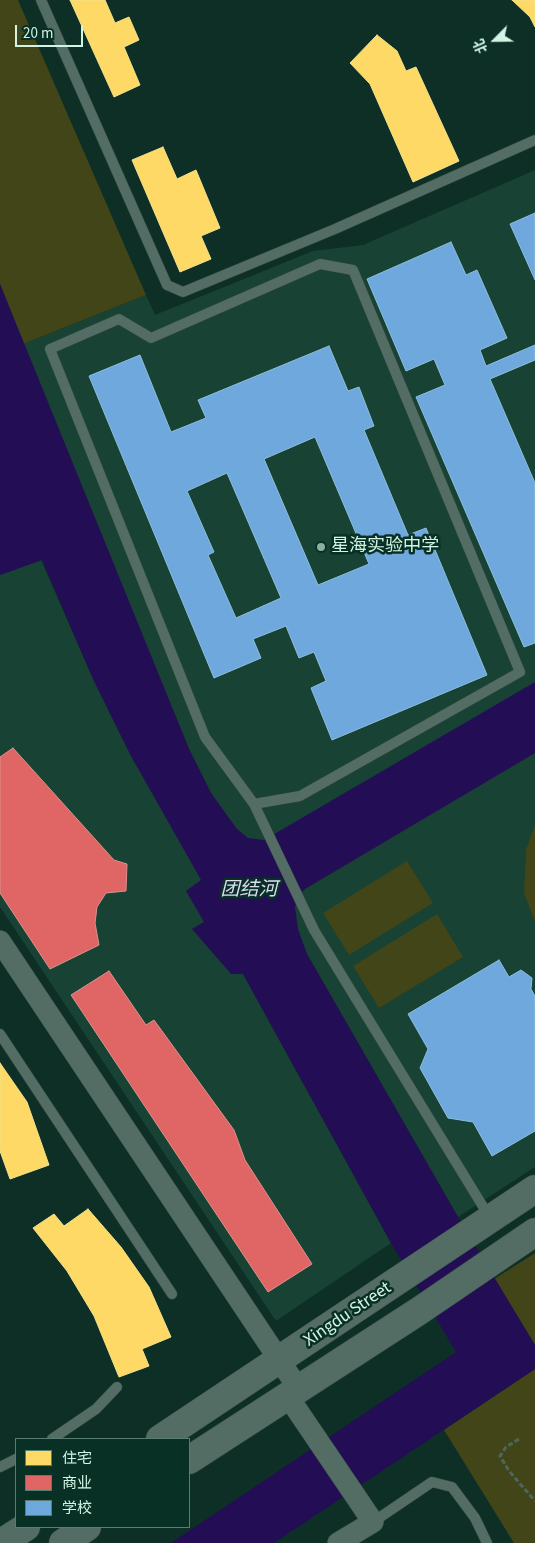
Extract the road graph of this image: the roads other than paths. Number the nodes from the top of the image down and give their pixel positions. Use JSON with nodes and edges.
{"nodes":[{"id":1,"x":40,"y":0,"type":"edge"},
{"id":2,"x":535,"y":140,"type":"edge"},
{"id":3,"x":254,"y":804,"type":"junction"},
{"id":4,"x":0,"y":941,"type":"edge"},
{"id":5,"x":0,"y":1034,"type":"edge"},
{"id":6,"x":535,"y":1190,"type":"edge"},
{"id":7,"x":484,"y":1222,"type":"junction"},
{"id":8,"x":535,"y":1232,"type":"edge"},
{"id":9,"x":172,"y":1294,"type":"dead end"},
{"id":10,"x":280,"y":1361,"type":"junction"},
{"id":11,"x":117,"y":1387,"type":"dead end"},
{"id":12,"x":292,"y":1391,"type":"junction"},
{"id":13,"x":53,"y":1438,"type":"edge"},
{"id":14,"x":162,"y":1438,"type":"edge"},
{"id":15,"x":190,"y":1459,"type":"edge"},
{"id":16,"x":15,"y":1460,"type":"edge"},
{"id":17,"x":0,"y":1467,"type":"edge"},
{"id":18,"x":373,"y":1522,"type":"junction"},
{"id":19,"x":24,"y":1528,"type":"edge"},
{"id":20,"x":85,"y":1528,"type":"edge"},
{"id":21,"x":1,"y":1543,"type":"edge"},
{"id":22,"x":62,"y":1543,"type":"edge"},
{"id":23,"x":338,"y":1543,"type":"edge"},
{"id":24,"x":487,"y":1543,"type":"edge"}],
"edges":[{"from":1,"to":2,"type":"lane"},
{"from":3,"to":3,"type":"lane"},
{"from":3,"to":7,"type":"lane"},
{"from":4,"to":10,"type":"street"},
{"from":5,"to":9,"type":"lane"},
{"from":6,"to":7,"type":"main road","name":"Xingdu Street"},
{"from":7,"to":10,"type":"main road","name":"Xingdu Street"},
{"from":8,"to":12,"type":"main road","name":"Xingdu Street"},
{"from":10,"to":12,"type":"street"},
{"from":10,"to":14,"type":"main road","name":"Xingdu Street"},
{"from":11,"to":13,"type":"lane"},
{"from":12,"to":15,"type":"main road","name":"Xingdu Street"},
{"from":12,"to":18,"type":"street"},
{"from":16,"to":17,"type":"lane"},
{"from":18,"to":23,"type":"street"},
{"from":18,"to":24,"type":"lane"},
{"from":19,"to":21,"type":"main road"},
{"from":20,"to":22,"type":"main road"}]}
